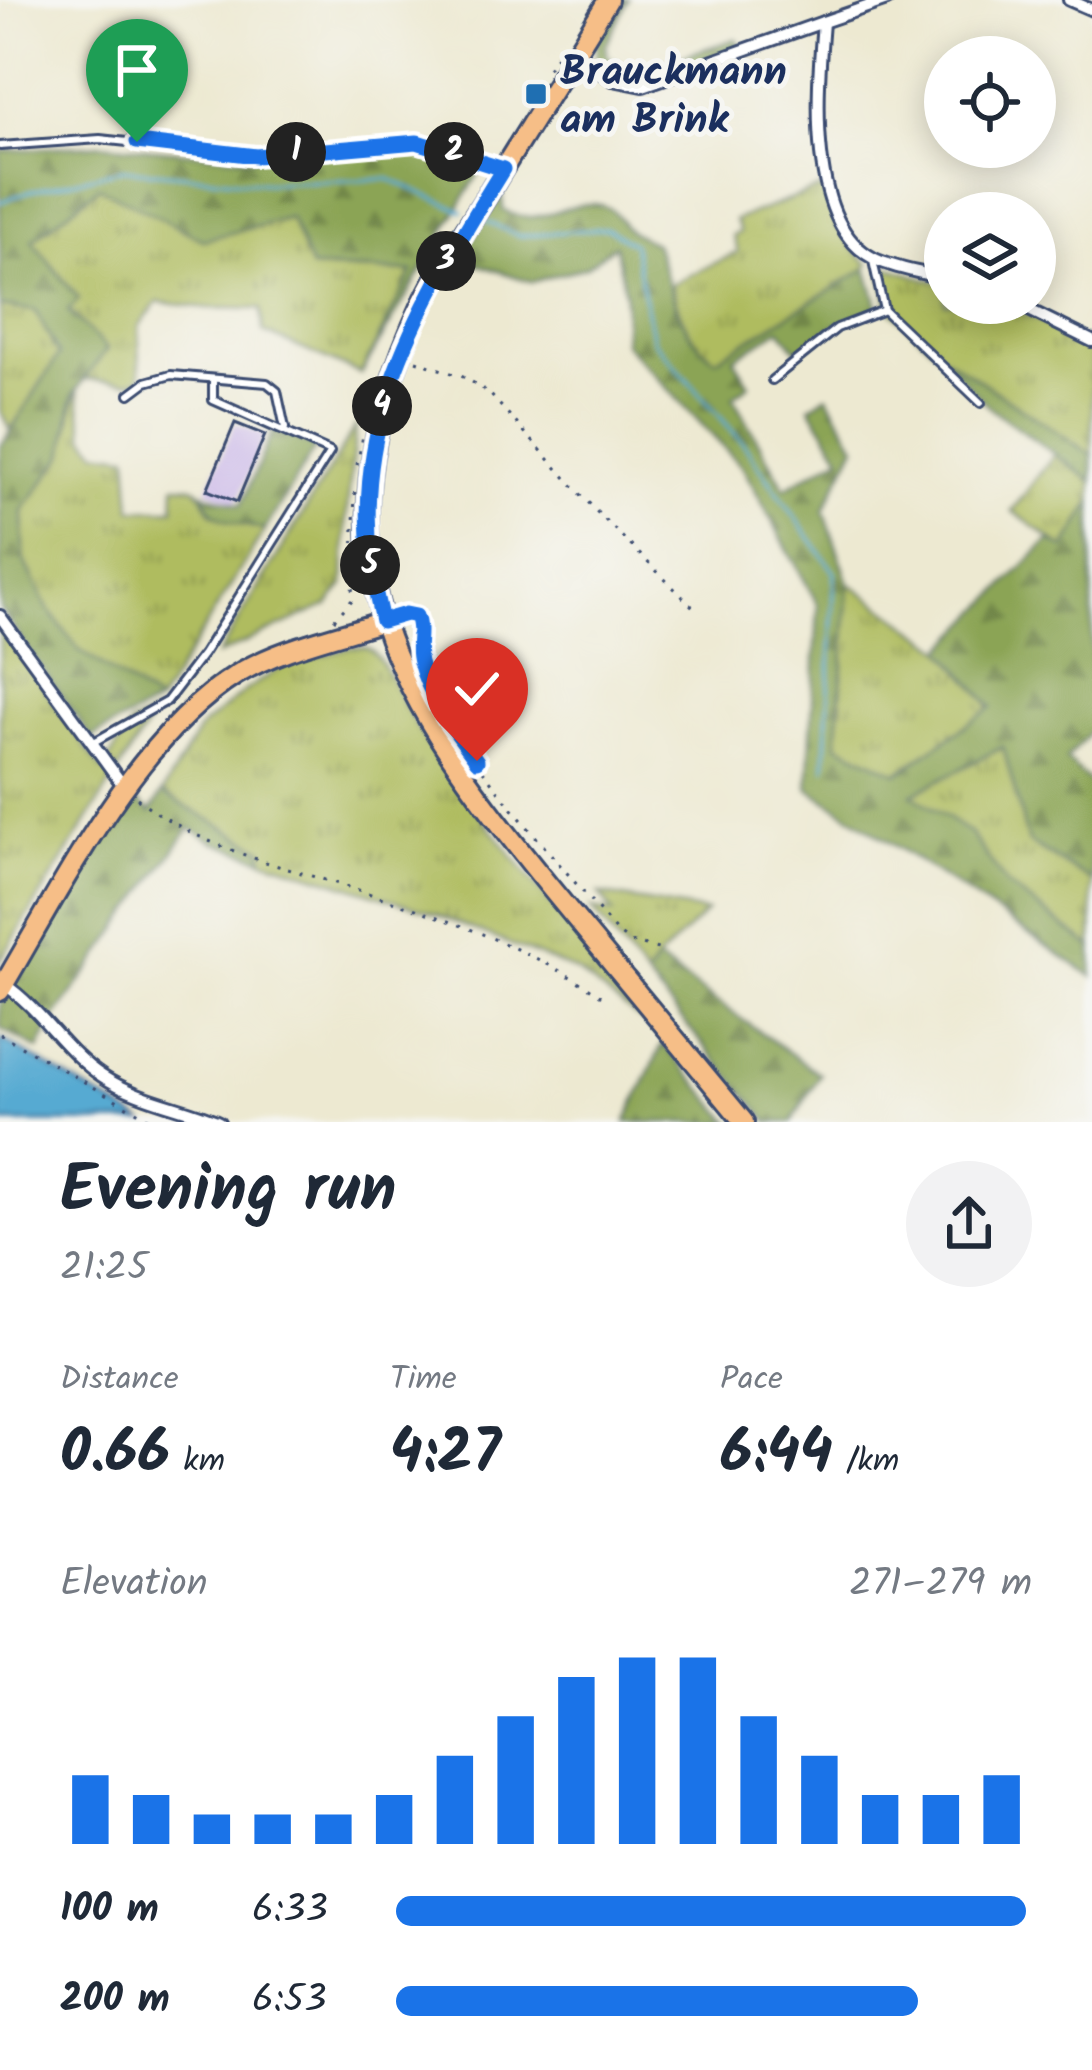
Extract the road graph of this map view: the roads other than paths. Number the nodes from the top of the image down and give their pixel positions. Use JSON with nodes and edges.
{"nodes":[{"id":1,"x":608,"y":0,"type":"edge"},
{"id":2,"x":886,"y":0,"type":"edge"},
{"id":3,"x":1070,"y":0,"type":"edge"},
{"id":4,"x":1092,"y":10,"type":"edge"},
{"id":5,"x":823,"y":22,"type":"junction"},
{"id":6,"x":574,"y":56,"type":"junction"},
{"id":7,"x":0,"y":146,"type":"edge"},
{"id":8,"x":503,"y":169,"type":"junction"},
{"id":9,"x":872,"y":258,"type":"junction"},
{"id":10,"x":924,"y":273,"type":"edge"},
{"id":11,"x":884,"y":310,"type":"junction"},
{"id":12,"x":1056,"y":323,"type":"edge"},
{"id":13,"x":1092,"y":341,"type":"edge"},
{"id":14,"x":772,"y":380,"type":"dead end"},
{"id":15,"x":213,"y":382,"type":"junction"},
{"id":16,"x":130,"y":394,"type":"dead end"},
{"id":17,"x":981,"y":403,"type":"dead end"},
{"id":18,"x":285,"y":430,"type":"junction"},
{"id":19,"x":0,"y":616,"type":"edge"},
{"id":20,"x":382,"y":621,"type":"junction"},
{"id":21,"x":90,"y":744,"type":"junction"},
{"id":22,"x":126,"y":789,"type":"junction"},
{"id":23,"x":2,"y":988,"type":"edge"},
{"id":24,"x":219,"y":1122,"type":"edge"},
{"id":25,"x":744,"y":1122,"type":"edge"}],
"edges":[{"from":1,"to":6,"type":"main road"},
{"from":2,"to":5,"type":"street"},
{"from":3,"to":4,"type":"street"},
{"from":5,"to":6,"type":"street"},
{"from":5,"to":9,"type":"street"},
{"from":6,"to":8,"type":"main road"},
{"from":7,"to":8,"type":"lane"},
{"from":8,"to":20,"type":"main road"},
{"from":9,"to":10,"type":"street"},
{"from":9,"to":11,"type":"lane"},
{"from":11,"to":14,"type":"lane"},
{"from":11,"to":17,"type":"lane"},
{"from":12,"to":13,"type":"street"},
{"from":15,"to":16,"type":"lane"},
{"from":15,"to":18,"type":"lane"},
{"from":15,"to":18,"type":"lane"},
{"from":18,"to":21,"type":"lane"},
{"from":19,"to":21,"type":"street"},
{"from":20,"to":22,"type":"main road"},
{"from":20,"to":25,"type":"main road"},
{"from":21,"to":22,"type":"street"},
{"from":22,"to":23,"type":"main road"},
{"from":23,"to":24,"type":"street"}]}
